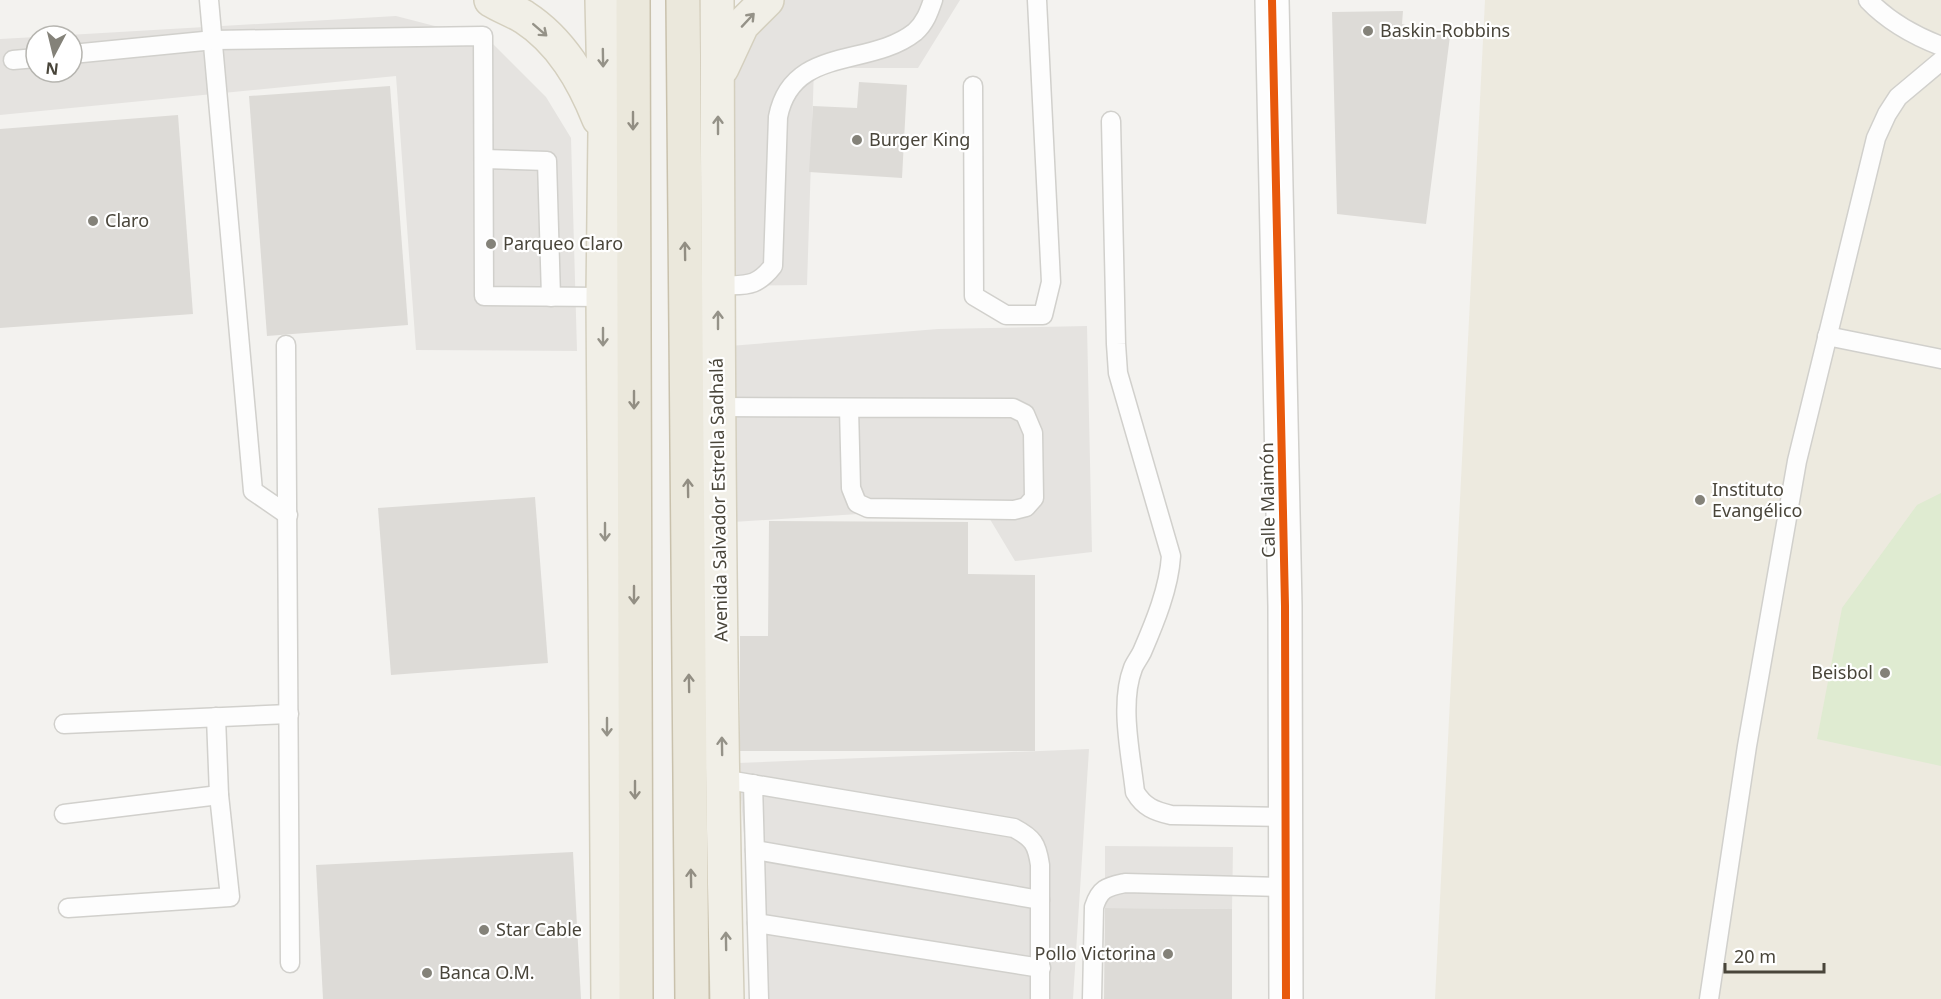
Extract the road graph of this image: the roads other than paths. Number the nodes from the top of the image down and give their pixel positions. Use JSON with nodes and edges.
{"nodes":[{"id":1,"x":209,"y":0,"type":"edge"},
{"id":2,"x":490,"y":0,"type":"edge"},
{"id":3,"x":602,"y":0,"type":"edge"},
{"id":4,"x":633,"y":0,"type":"edge"},
{"id":5,"x":683,"y":0,"type":"edge"},
{"id":6,"x":717,"y":0,"type":"edge"},
{"id":7,"x":767,"y":0,"type":"edge"},
{"id":8,"x":933,"y":0,"type":"edge"},
{"id":9,"x":1037,"y":0,"type":"edge"},
{"id":10,"x":1272,"y":0,"type":"edge"},
{"id":11,"x":1868,"y":0,"type":"edge"},
{"id":12,"x":214,"y":40,"type":"junction"},
{"id":13,"x":1941,"y":46,"type":"edge"},
{"id":14,"x":84,"y":53,"type":"edge"},
{"id":15,"x":24,"y":59,"type":"edge"},
{"id":16,"x":13,"y":60,"type":"dead end"},
{"id":17,"x":1941,"y":61,"type":"edge"},
{"id":18,"x":718,"y":81,"type":"junction"},
{"id":19,"x":973,"y":86,"type":"dead end"},
{"id":20,"x":1110,"y":120,"type":"dead end"},
{"id":21,"x":605,"y":132,"type":"junction"},
{"id":22,"x":484,"y":159,"type":"junction"},
{"id":23,"x":718,"y":286,"type":"junction"},
{"id":24,"x":551,"y":297,"type":"junction"},
{"id":25,"x":603,"y":297,"type":"junction"},
{"id":26,"x":1827,"y":336,"type":"junction"},
{"id":27,"x":286,"y":345,"type":"dead end"},
{"id":28,"x":1941,"y":359,"type":"edge"},
{"id":29,"x":718,"y":407,"type":"junction"},
{"id":30,"x":849,"y":408,"type":"junction"},
{"id":31,"x":288,"y":515,"type":"junction"},
{"id":32,"x":289,"y":714,"type":"junction"},
{"id":33,"x":216,"y":717,"type":"junction"},
{"id":34,"x":64,"y":724,"type":"dead end"},
{"id":35,"x":737,"y":782,"type":"junction"},
{"id":36,"x":219,"y":795,"type":"junction"},
{"id":37,"x":64,"y":814,"type":"dead end"},
{"id":38,"x":1285,"y":817,"type":"junction"},
{"id":39,"x":755,"y":850,"type":"junction"},
{"id":40,"x":1285,"y":887,"type":"junction"},
{"id":41,"x":1040,"y":900,"type":"junction"},
{"id":42,"x":68,"y":909,"type":"dead end"},
{"id":43,"x":757,"y":923,"type":"junction"},
{"id":44,"x":290,"y":963,"type":"dead end"},
{"id":45,"x":1041,"y":968,"type":"junction"},
{"id":46,"x":608,"y":999,"type":"edge"},
{"id":47,"x":636,"y":999,"type":"edge"},
{"id":48,"x":692,"y":999,"type":"edge"},
{"id":49,"x":727,"y":999,"type":"edge"},
{"id":50,"x":759,"y":999,"type":"edge"},
{"id":51,"x":1040,"y":999,"type":"edge"},
{"id":52,"x":1092,"y":999,"type":"edge"},
{"id":53,"x":1286,"y":999,"type":"edge"},
{"id":54,"x":1709,"y":999,"type":"edge"}],
"edges":[{"from":1,"to":12,"type":"lane"},
{"from":2,"to":21,"type":"main road","one_way":true},
{"from":3,"to":21,"type":"main road","one_way":true},
{"from":4,"to":47,"type":"highway","one_way":true},
{"from":48,"to":5,"type":"highway","name":"Avenida Salvador Estrella Sadhalá","one_way":true},
{"from":6,"to":18,"type":"main road","name":"Avenida Salvador Estrella Sadhalá"},
{"from":18,"to":7,"type":"main road","one_way":true},
{"from":8,"to":23,"type":"lane"},
{"from":9,"to":19,"type":"lane"},
{"from":10,"to":38,"type":"street","name":"Calle Maimón"},
{"from":11,"to":13,"type":"lane"},
{"from":12,"to":14,"type":"lane"},
{"from":12,"to":22,"type":"lane"},
{"from":12,"to":31,"type":"lane"},
{"from":15,"to":16,"type":"lane"},
{"from":17,"to":26,"type":"lane"},
{"from":23,"to":18,"type":"main road","name":"Avenida Salvador Estrella Sadhalá","one_way":true},
{"from":20,"to":38,"type":"lane"},
{"from":21,"to":25,"type":"main road"},
{"from":22,"to":24,"type":"lane"},
{"from":22,"to":24,"type":"lane"},
{"from":29,"to":23,"type":"main road","name":"Avenida Salvador Estrella Sadhalá","one_way":true},
{"from":24,"to":25,"type":"lane"},
{"from":25,"to":46,"type":"main road","one_way":true},
{"from":26,"to":28,"type":"lane"},
{"from":26,"to":54,"type":"lane"},
{"from":27,"to":31,"type":"lane"},
{"from":29,"to":30,"type":"lane"},
{"from":35,"to":29,"type":"main road","name":"Avenida Salvador Estrella Sadhalá","one_way":true},
{"from":30,"to":30,"type":"lane"},
{"from":31,"to":32,"type":"lane"},
{"from":32,"to":33,"type":"lane"},
{"from":32,"to":44,"type":"lane"},
{"from":33,"to":34,"type":"lane"},
{"from":33,"to":36,"type":"lane"},
{"from":35,"to":39,"type":"lane"},
{"from":35,"to":41,"type":"lane"},
{"from":49,"to":35,"type":"main road","name":"Avenida Salvador Estrella Sadhalá","one_way":true},
{"from":36,"to":37,"type":"lane"},
{"from":36,"to":42,"type":"lane"},
{"from":38,"to":40,"type":"street","name":"Calle Maimón"},
{"from":39,"to":41,"type":"lane"},
{"from":39,"to":43,"type":"lane"},
{"from":40,"to":52,"type":"lane"},
{"from":40,"to":53,"type":"street","name":"Calle Maimón"},
{"from":41,"to":45,"type":"lane"},
{"from":43,"to":45,"type":"lane"},
{"from":43,"to":50,"type":"lane"},
{"from":45,"to":51,"type":"lane"}]}
